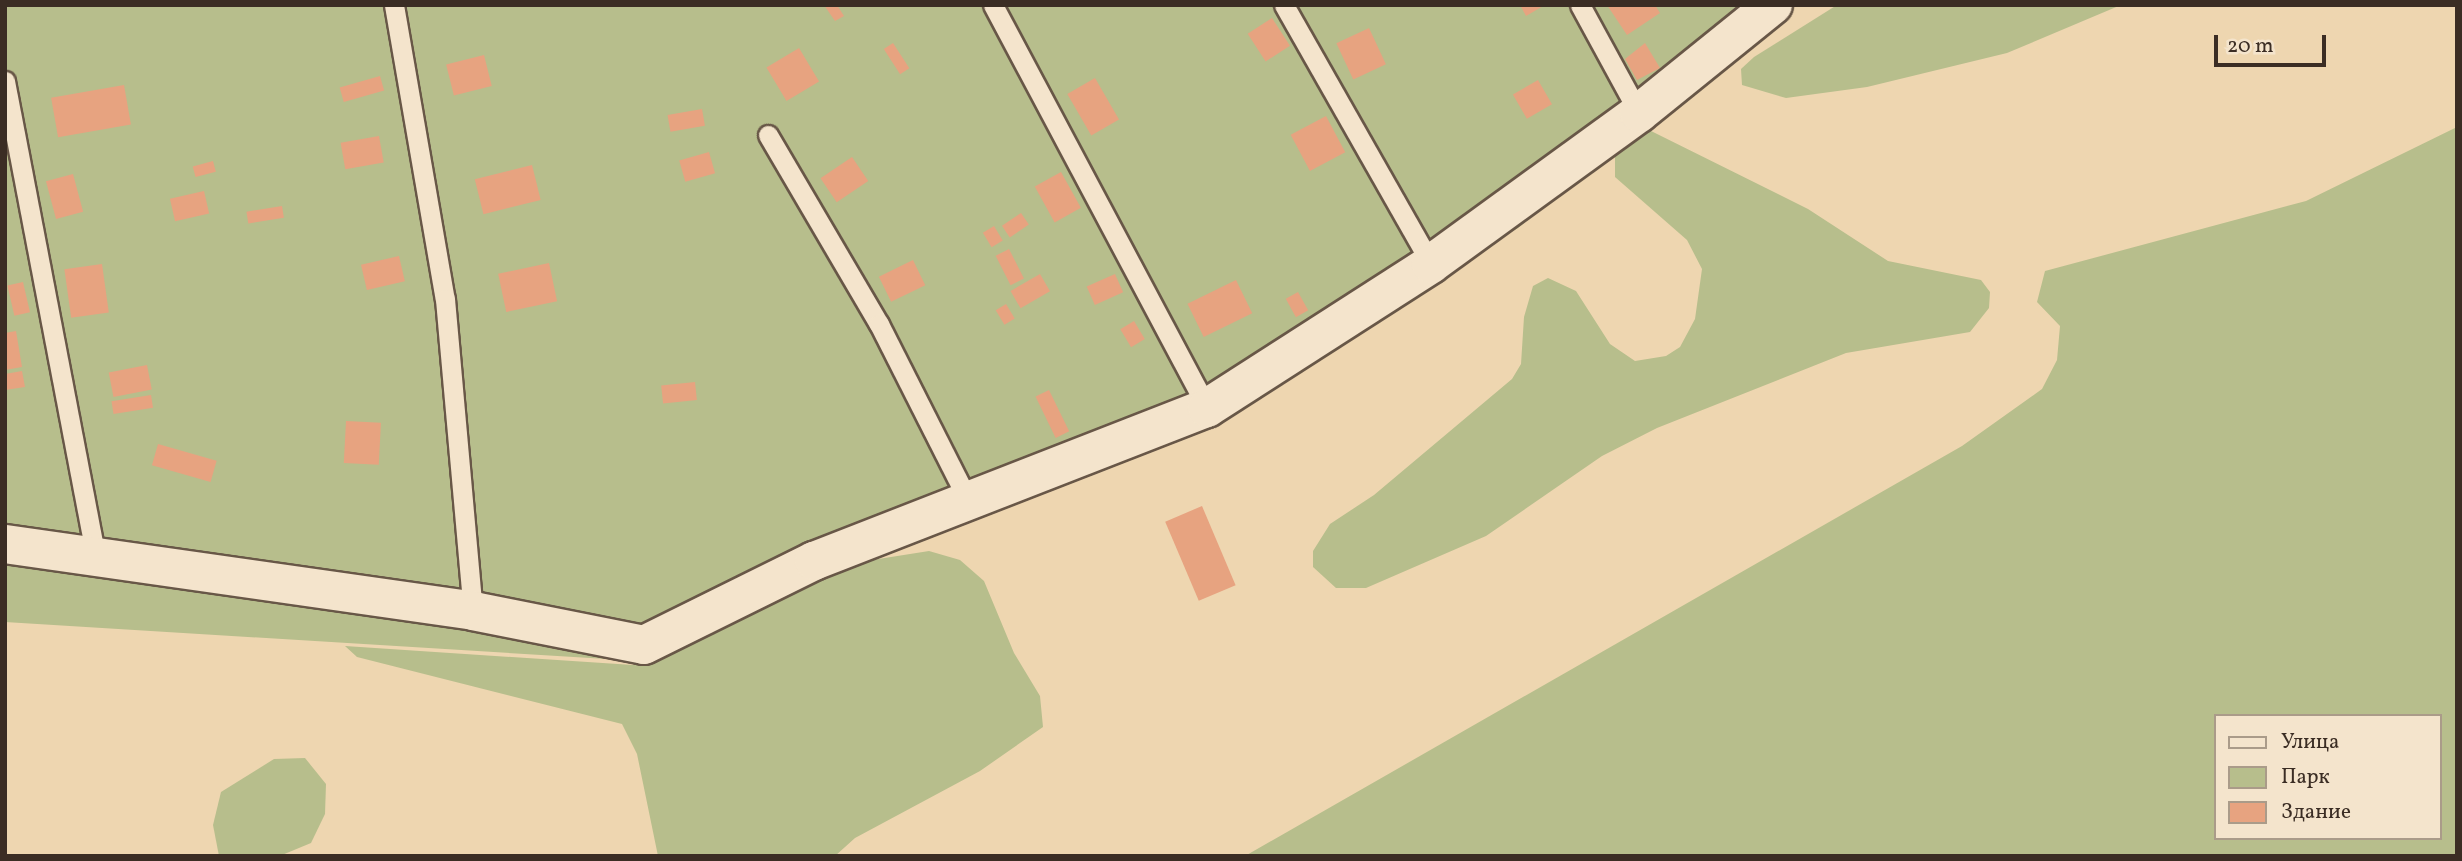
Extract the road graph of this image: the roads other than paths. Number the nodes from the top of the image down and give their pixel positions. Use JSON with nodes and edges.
{"nodes":[{"id":1,"x":394,"y":5,"type":"edge"},
{"id":2,"x":993,"y":5,"type":"edge"},
{"id":3,"x":1284,"y":5,"type":"edge"},
{"id":4,"x":1580,"y":5,"type":"edge"},
{"id":5,"x":1773,"y":5,"type":"edge"},
{"id":6,"x":5,"y":81,"type":"edge"},
{"id":7,"x":1639,"y":113,"type":"junction"},
{"id":8,"x":768,"y":135,"type":"dead end"},
{"id":9,"x":1431,"y":264,"type":"junction"},
{"id":10,"x":1207,"y":408,"type":"junction"},
{"id":11,"x":968,"y":500,"type":"junction"},
{"id":12,"x":5,"y":544,"type":"edge"},
{"id":13,"x":95,"y":554,"type":"junction"},
{"id":14,"x":473,"y":611,"type":"junction"}],
"edges":[{"from":1,"to":14,"type":"lane"},
{"from":2,"to":10,"type":"lane"},
{"from":3,"to":9,"type":"lane"},
{"from":4,"to":7,"type":"lane"},
{"from":5,"to":7,"type":"street"},
{"from":6,"to":13,"type":"lane"},
{"from":7,"to":9,"type":"street"},
{"from":8,"to":11,"type":"lane"},
{"from":9,"to":10,"type":"street"},
{"from":10,"to":11,"type":"street"},
{"from":11,"to":14,"type":"street"},
{"from":12,"to":13,"type":"street"},
{"from":13,"to":14,"type":"street"}]}
